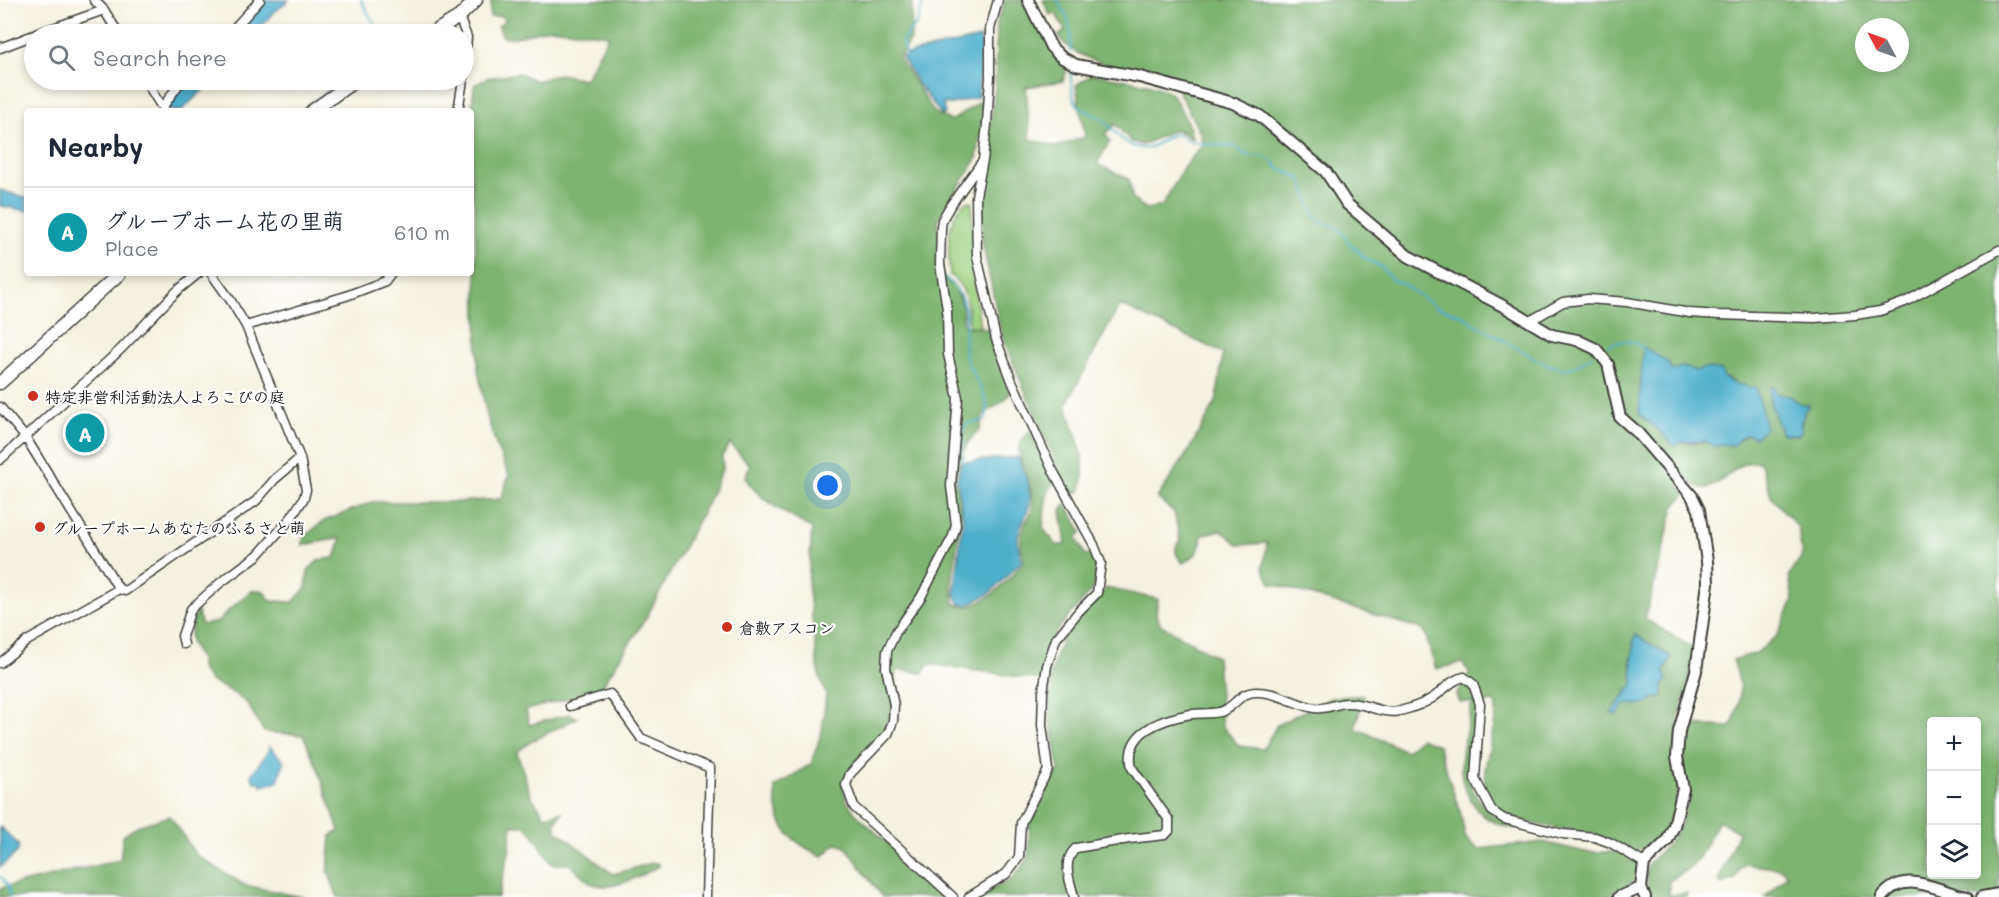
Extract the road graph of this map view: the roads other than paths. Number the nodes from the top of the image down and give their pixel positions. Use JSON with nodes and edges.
{"nodes":[{"id":1,"x":94,"y":0,"type":"edge"},
{"id":2,"x":260,"y":0,"type":"edge"},
{"id":3,"x":476,"y":0,"type":"edge"},
{"id":4,"x":998,"y":0,"type":"edge"},
{"id":5,"x":1028,"y":0,"type":"edge"},
{"id":6,"x":104,"y":10,"type":"junction"},
{"id":7,"x":459,"y":17,"type":"junction"},
{"id":8,"x":65,"y":24,"type":"edge"},
{"id":9,"x":113,"y":24,"type":"edge"},
{"id":10,"x":238,"y":24,"type":"edge"},
{"id":11,"x":447,"y":24,"type":"edge"},
{"id":12,"x":462,"y":24,"type":"edge"},
{"id":13,"x":24,"y":39,"type":"edge"},
{"id":14,"x":0,"y":48,"type":"edge"},
{"id":15,"x":151,"y":90,"type":"edge"},
{"id":16,"x":176,"y":90,"type":"edge"},
{"id":17,"x":342,"y":90,"type":"edge"},
{"id":18,"x":461,"y":90,"type":"edge"},
{"id":19,"x":162,"y":108,"type":"edge"},
{"id":20,"x":164,"y":108,"type":"edge"},
{"id":21,"x":316,"y":108,"type":"edge"},
{"id":22,"x":458,"y":108,"type":"edge"},
{"id":23,"x":983,"y":160,"type":"junction"},
{"id":24,"x":1999,"y":250,"type":"edge"},
{"id":25,"x":117,"y":276,"type":"edge"},
{"id":26,"x":195,"y":276,"type":"edge"},
{"id":27,"x":213,"y":276,"type":"edge"},
{"id":28,"x":388,"y":276,"type":"edge"},
{"id":29,"x":1530,"y":321,"type":"junction"},
{"id":30,"x":246,"y":326,"type":"junction"},
{"id":31,"x":0,"y":383,"type":"edge"},
{"id":32,"x":0,"y":407,"type":"edge"},
{"id":33,"x":26,"y":438,"type":"junction"},
{"id":34,"x":300,"y":458,"type":"junction"},
{"id":35,"x":0,"y":460,"type":"edge"},
{"id":36,"x":119,"y":589,"type":"junction"},
{"id":37,"x":184,"y":644,"type":"dead end"},
{"id":38,"x":0,"y":663,"type":"edge"},
{"id":39,"x":570,"y":706,"type":"dead end"},
{"id":40,"x":1644,"y":863,"type":"junction"},
{"id":41,"x":1643,"y":892,"type":"edge"},
{"id":42,"x":1999,"y":894,"type":"edge"},
{"id":43,"x":706,"y":897,"type":"edge"},
{"id":44,"x":953,"y":897,"type":"edge"},
{"id":45,"x":969,"y":897,"type":"edge"},
{"id":46,"x":1074,"y":897,"type":"edge"},
{"id":47,"x":1619,"y":897,"type":"edge"},
{"id":48,"x":1882,"y":897,"type":"edge"},
{"id":49,"x":1967,"y":897,"type":"edge"},
{"id":50,"x":1982,"y":897,"type":"edge"}],
"edges":[{"from":1,"to":6,"type":"street"},
{"from":2,"to":10,"type":"street"},
{"from":3,"to":7,"type":"main road"},
{"from":4,"to":23,"type":"street"},
{"from":5,"to":29,"type":"street"},
{"from":6,"to":8,"type":"street"},
{"from":6,"to":9,"type":"street"},
{"from":7,"to":11,"type":"main road"},
{"from":7,"to":12,"type":"street"},
{"from":13,"to":14,"type":"street"},
{"from":15,"to":19,"type":"street"},
{"from":16,"to":20,"type":"street"},
{"from":17,"to":21,"type":"main road"},
{"from":18,"to":22,"type":"street"},
{"from":23,"to":44,"type":"street"},
{"from":23,"to":45,"type":"street"},
{"from":24,"to":29,"type":"street"},
{"from":25,"to":31,"type":"main road"},
{"from":26,"to":33,"type":"street"},
{"from":27,"to":30,"type":"street"},
{"from":28,"to":30,"type":"street"},
{"from":29,"to":40,"type":"street"},
{"from":30,"to":34,"type":"street"},
{"from":32,"to":33,"type":"street"},
{"from":33,"to":35,"type":"street"},
{"from":33,"to":36,"type":"street"},
{"from":34,"to":36,"type":"street"},
{"from":34,"to":37,"type":"street"},
{"from":36,"to":38,"type":"street"},
{"from":39,"to":43,"type":"street"},
{"from":40,"to":41,"type":"street"},
{"from":40,"to":46,"type":"street"},
{"from":41,"to":47,"type":"street"},
{"from":42,"to":50,"type":"street"},
{"from":48,"to":49,"type":"street"}]}
